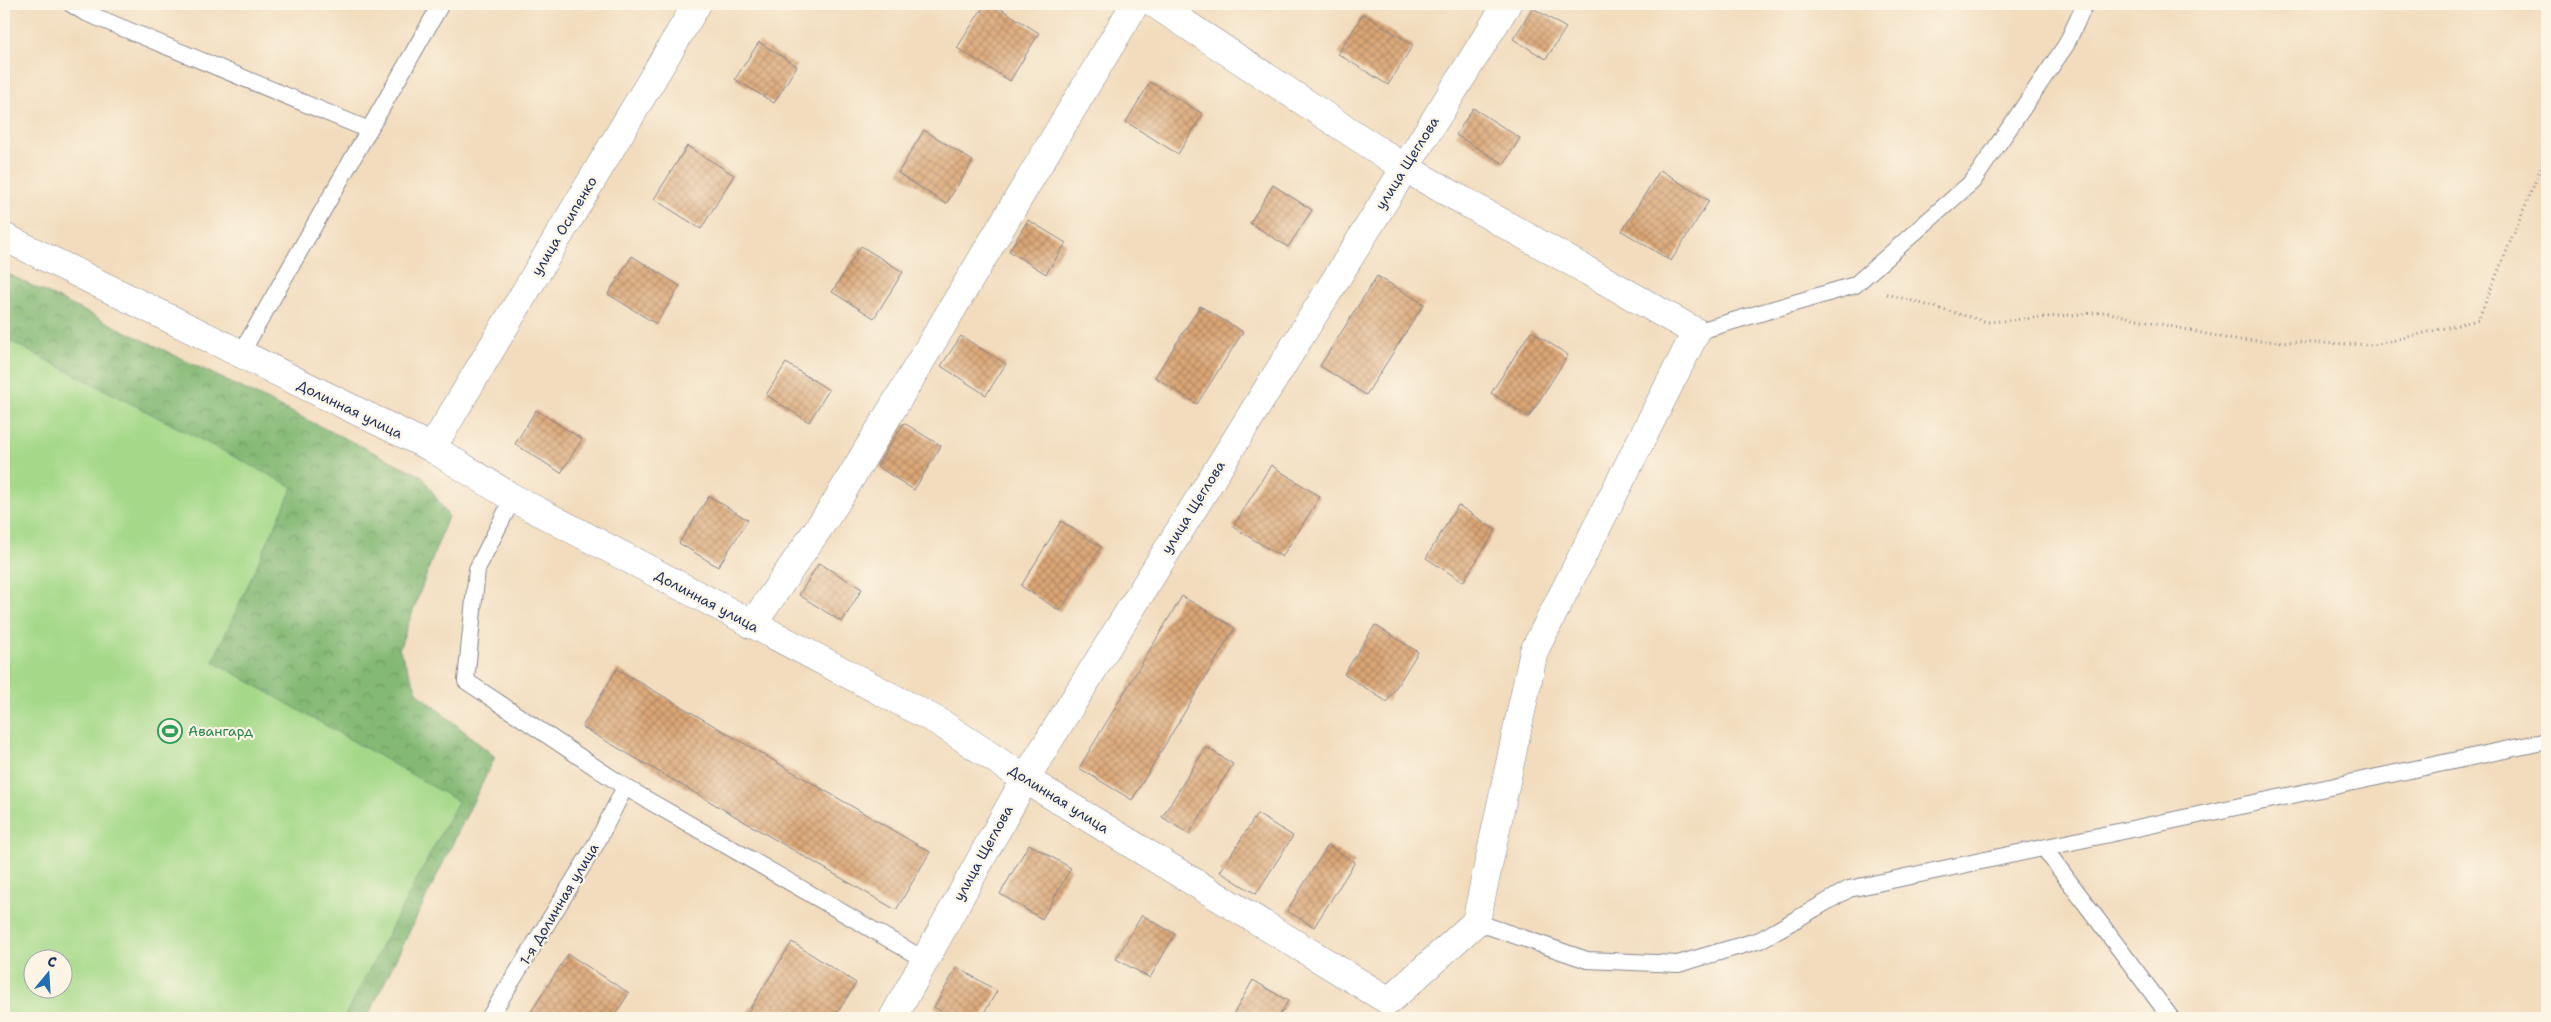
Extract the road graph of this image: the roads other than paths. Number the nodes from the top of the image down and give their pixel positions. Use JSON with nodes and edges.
{"nodes":[{"id":1,"x":71,"y":4,"type":"edge"},
{"id":2,"x":441,"y":4,"type":"edge"},
{"id":3,"x":697,"y":4,"type":"edge"},
{"id":4,"x":1135,"y":4,"type":"edge"},
{"id":5,"x":1155,"y":4,"type":"edge"},
{"id":6,"x":1507,"y":4,"type":"edge"},
{"id":7,"x":2085,"y":4,"type":"edge"},
{"id":8,"x":368,"y":130,"type":"junction"},
{"id":9,"x":1405,"y":168,"type":"junction"},
{"id":10,"x":4,"y":237,"type":"edge"},
{"id":11,"x":1696,"y":332,"type":"junction"},
{"id":12,"x":240,"y":355,"type":"junction"},
{"id":13,"x":432,"y":448,"type":"junction"},
{"id":14,"x":513,"y":498,"type":"junction"},
{"id":15,"x":752,"y":625,"type":"junction"},
{"id":16,"x":2547,"y":741,"type":"edge"},
{"id":17,"x":1024,"y":779,"type":"junction"},
{"id":18,"x":626,"y":787,"type":"junction"},
{"id":19,"x":2044,"y":848,"type":"junction"},
{"id":20,"x":1476,"y":922,"type":"junction"},
{"id":21,"x":925,"y":960,"type":"junction"},
{"id":22,"x":1392,"y":1010,"type":"edge"},
{"id":23,"x":489,"y":1018,"type":"edge"},
{"id":24,"x":893,"y":1018,"type":"edge"},
{"id":25,"x":2171,"y":1018,"type":"edge"}],
"edges":[{"from":1,"to":8,"type":"lane"},
{"from":2,"to":8,"type":"lane"},
{"from":3,"to":13,"type":"street","name":"улица Осипенко"},
{"from":4,"to":15,"type":"street"},
{"from":5,"to":9,"type":"street"},
{"from":6,"to":9,"type":"street","name":"улица Щеглова"},
{"from":7,"to":11,"type":"lane"},
{"from":8,"to":12,"type":"lane"},
{"from":9,"to":11,"type":"street"},
{"from":9,"to":17,"type":"street","name":"улица Щеглова"},
{"from":10,"to":12,"type":"street","name":"Долинная улица"},
{"from":11,"to":20,"type":"street"},
{"from":12,"to":13,"type":"street","name":"Долинная улица"},
{"from":13,"to":14,"type":"street","name":"Долинная улица"},
{"from":14,"to":15,"type":"street","name":"Долинная улица"},
{"from":14,"to":18,"type":"lane"},
{"from":15,"to":17,"type":"street","name":"Долинная улица"},
{"from":16,"to":19,"type":"lane"},
{"from":17,"to":21,"type":"street","name":"улица Щеглова"},
{"from":17,"to":22,"type":"street","name":"Долинная улица"},
{"from":18,"to":21,"type":"lane"},
{"from":18,"to":23,"type":"lane","name":"1-я Долинная улица"},
{"from":19,"to":20,"type":"lane"},
{"from":19,"to":25,"type":"lane"},
{"from":20,"to":22,"type":"street"},
{"from":21,"to":24,"type":"street","name":"улица Щеглова"}]}
